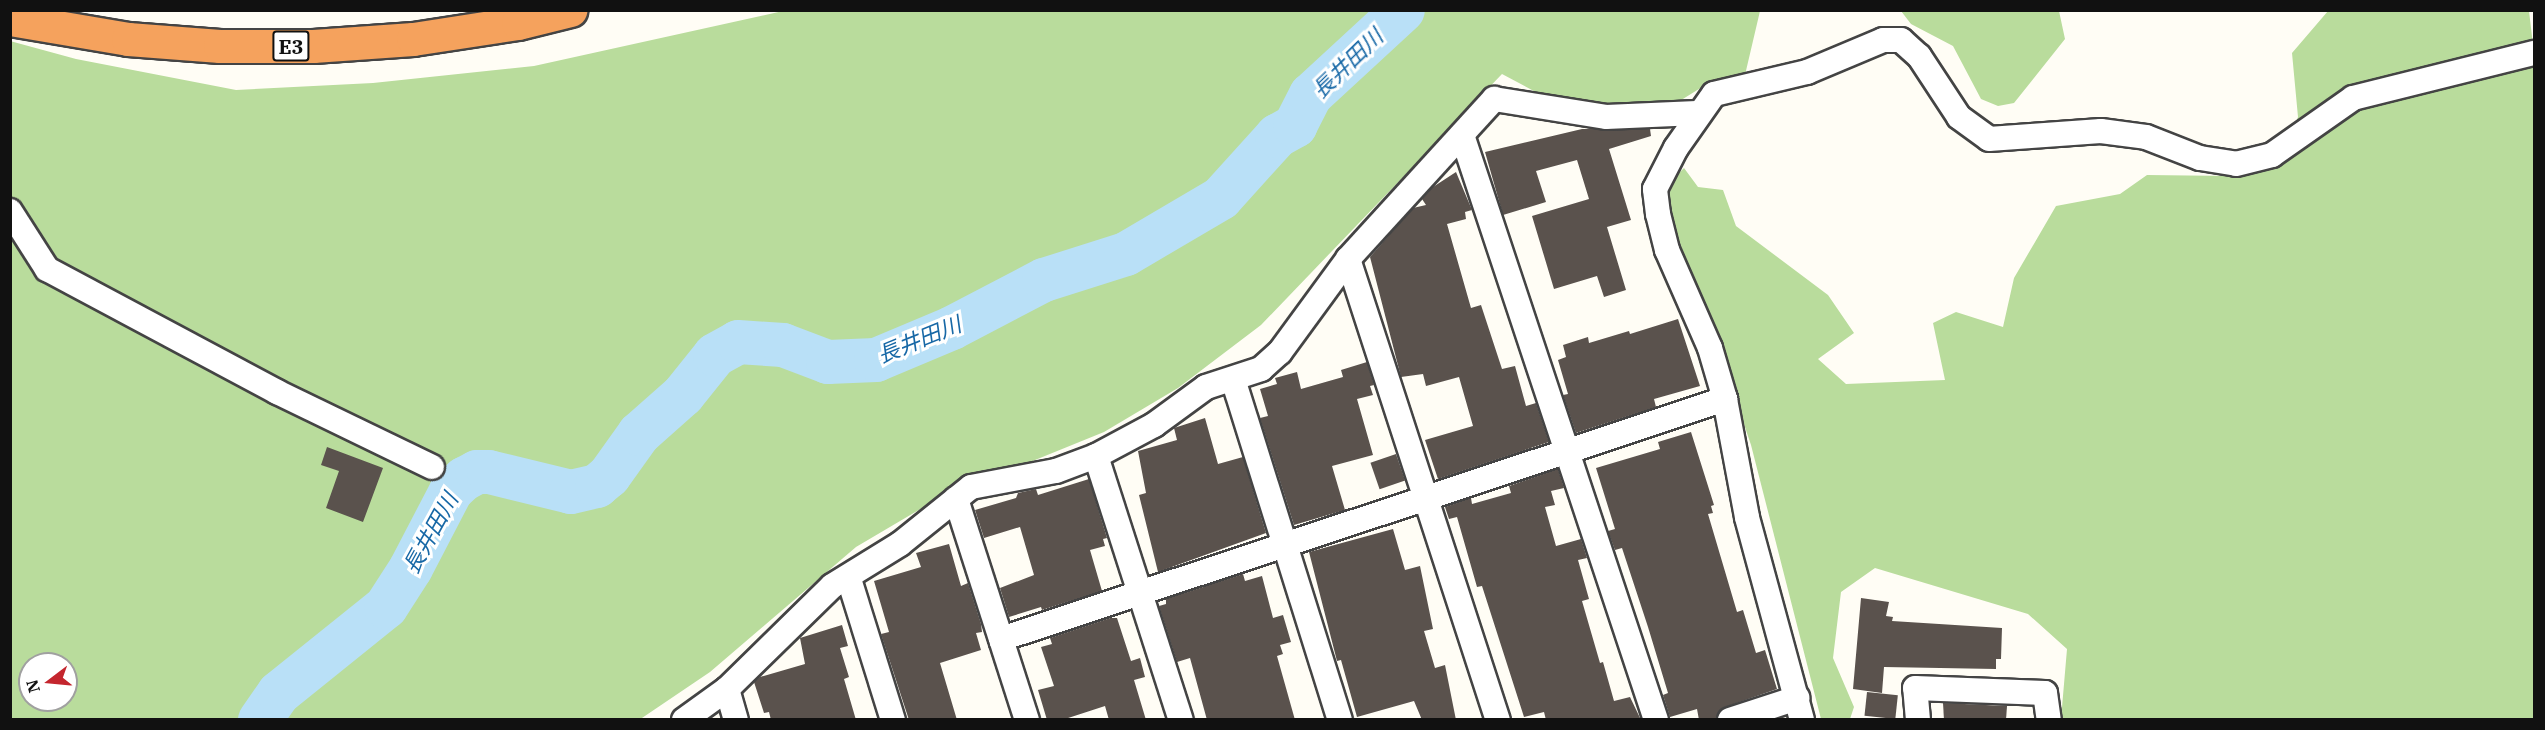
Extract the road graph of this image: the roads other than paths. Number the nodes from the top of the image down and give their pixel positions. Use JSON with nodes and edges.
{"nodes":[{"id":1,"x":570,"y":10,"type":"edge"},
{"id":2,"x":10,"y":19,"type":"edge"},
{"id":3,"x":2535,"y":53,"type":"edge"},
{"id":4,"x":1697,"y":113,"type":"junction"},
{"id":5,"x":1462,"y":135,"type":"junction"},
{"id":6,"x":10,"y":211,"type":"edge"},
{"id":7,"x":1348,"y":259,"type":"junction"},
{"id":8,"x":1233,"y":379,"type":"junction"},
{"id":9,"x":1725,"y":399,"type":"junction"},
{"id":10,"x":1567,"y":451,"type":"junction"},
{"id":11,"x":1096,"y":456,"type":"junction"},
{"id":12,"x":432,"y":467,"type":"dead end"},
{"id":13,"x":956,"y":498,"type":"junction"},
{"id":14,"x":1426,"y":498,"type":"junction"},
{"id":15,"x":1285,"y":544,"type":"junction"},
{"id":16,"x":849,"y":579,"type":"junction"},
{"id":17,"x":1140,"y":593,"type":"junction"},
{"id":18,"x":1001,"y":639,"type":"junction"},
{"id":19,"x":727,"y":689,"type":"junction"},
{"id":20,"x":1799,"y":709,"type":"edge"},
{"id":21,"x":684,"y":720,"type":"edge"},
{"id":22,"x":736,"y":720,"type":"edge"},
{"id":23,"x":892,"y":720,"type":"edge"},
{"id":24,"x":1027,"y":720,"type":"edge"},
{"id":25,"x":1181,"y":720,"type":"edge"},
{"id":26,"x":1340,"y":720,"type":"edge"},
{"id":27,"x":1498,"y":720,"type":"edge"},
{"id":28,"x":1656,"y":720,"type":"edge"},
{"id":29,"x":1730,"y":720,"type":"edge"},
{"id":30,"x":1918,"y":720,"type":"edge"},
{"id":31,"x":2049,"y":720,"type":"edge"}],
"edges":[{"from":1,"to":2,"type":"highway","number":"E3"},
{"from":3,"to":4,"type":"street"},
{"from":4,"to":5,"type":"street"},
{"from":4,"to":9,"type":"street"},
{"from":5,"to":7,"type":"street"},
{"from":5,"to":10,"type":"street"},
{"from":6,"to":12,"type":"street"},
{"from":7,"to":8,"type":"street"},
{"from":7,"to":14,"type":"street"},
{"from":8,"to":11,"type":"street"},
{"from":8,"to":15,"type":"street"},
{"from":9,"to":10,"type":"street"},
{"from":9,"to":20,"type":"street"},
{"from":10,"to":14,"type":"street"},
{"from":10,"to":28,"type":"street"},
{"from":11,"to":13,"type":"street"},
{"from":11,"to":17,"type":"street"},
{"from":13,"to":16,"type":"street"},
{"from":13,"to":18,"type":"street"},
{"from":14,"to":15,"type":"street"},
{"from":14,"to":27,"type":"street"},
{"from":15,"to":17,"type":"street"},
{"from":15,"to":26,"type":"street"},
{"from":16,"to":19,"type":"street"},
{"from":16,"to":23,"type":"street"},
{"from":17,"to":18,"type":"street"},
{"from":17,"to":25,"type":"street"},
{"from":18,"to":24,"type":"street"},
{"from":19,"to":21,"type":"street"},
{"from":19,"to":22,"type":"street"},
{"from":20,"to":29,"type":"street"},
{"from":30,"to":31,"type":"street"}]}
